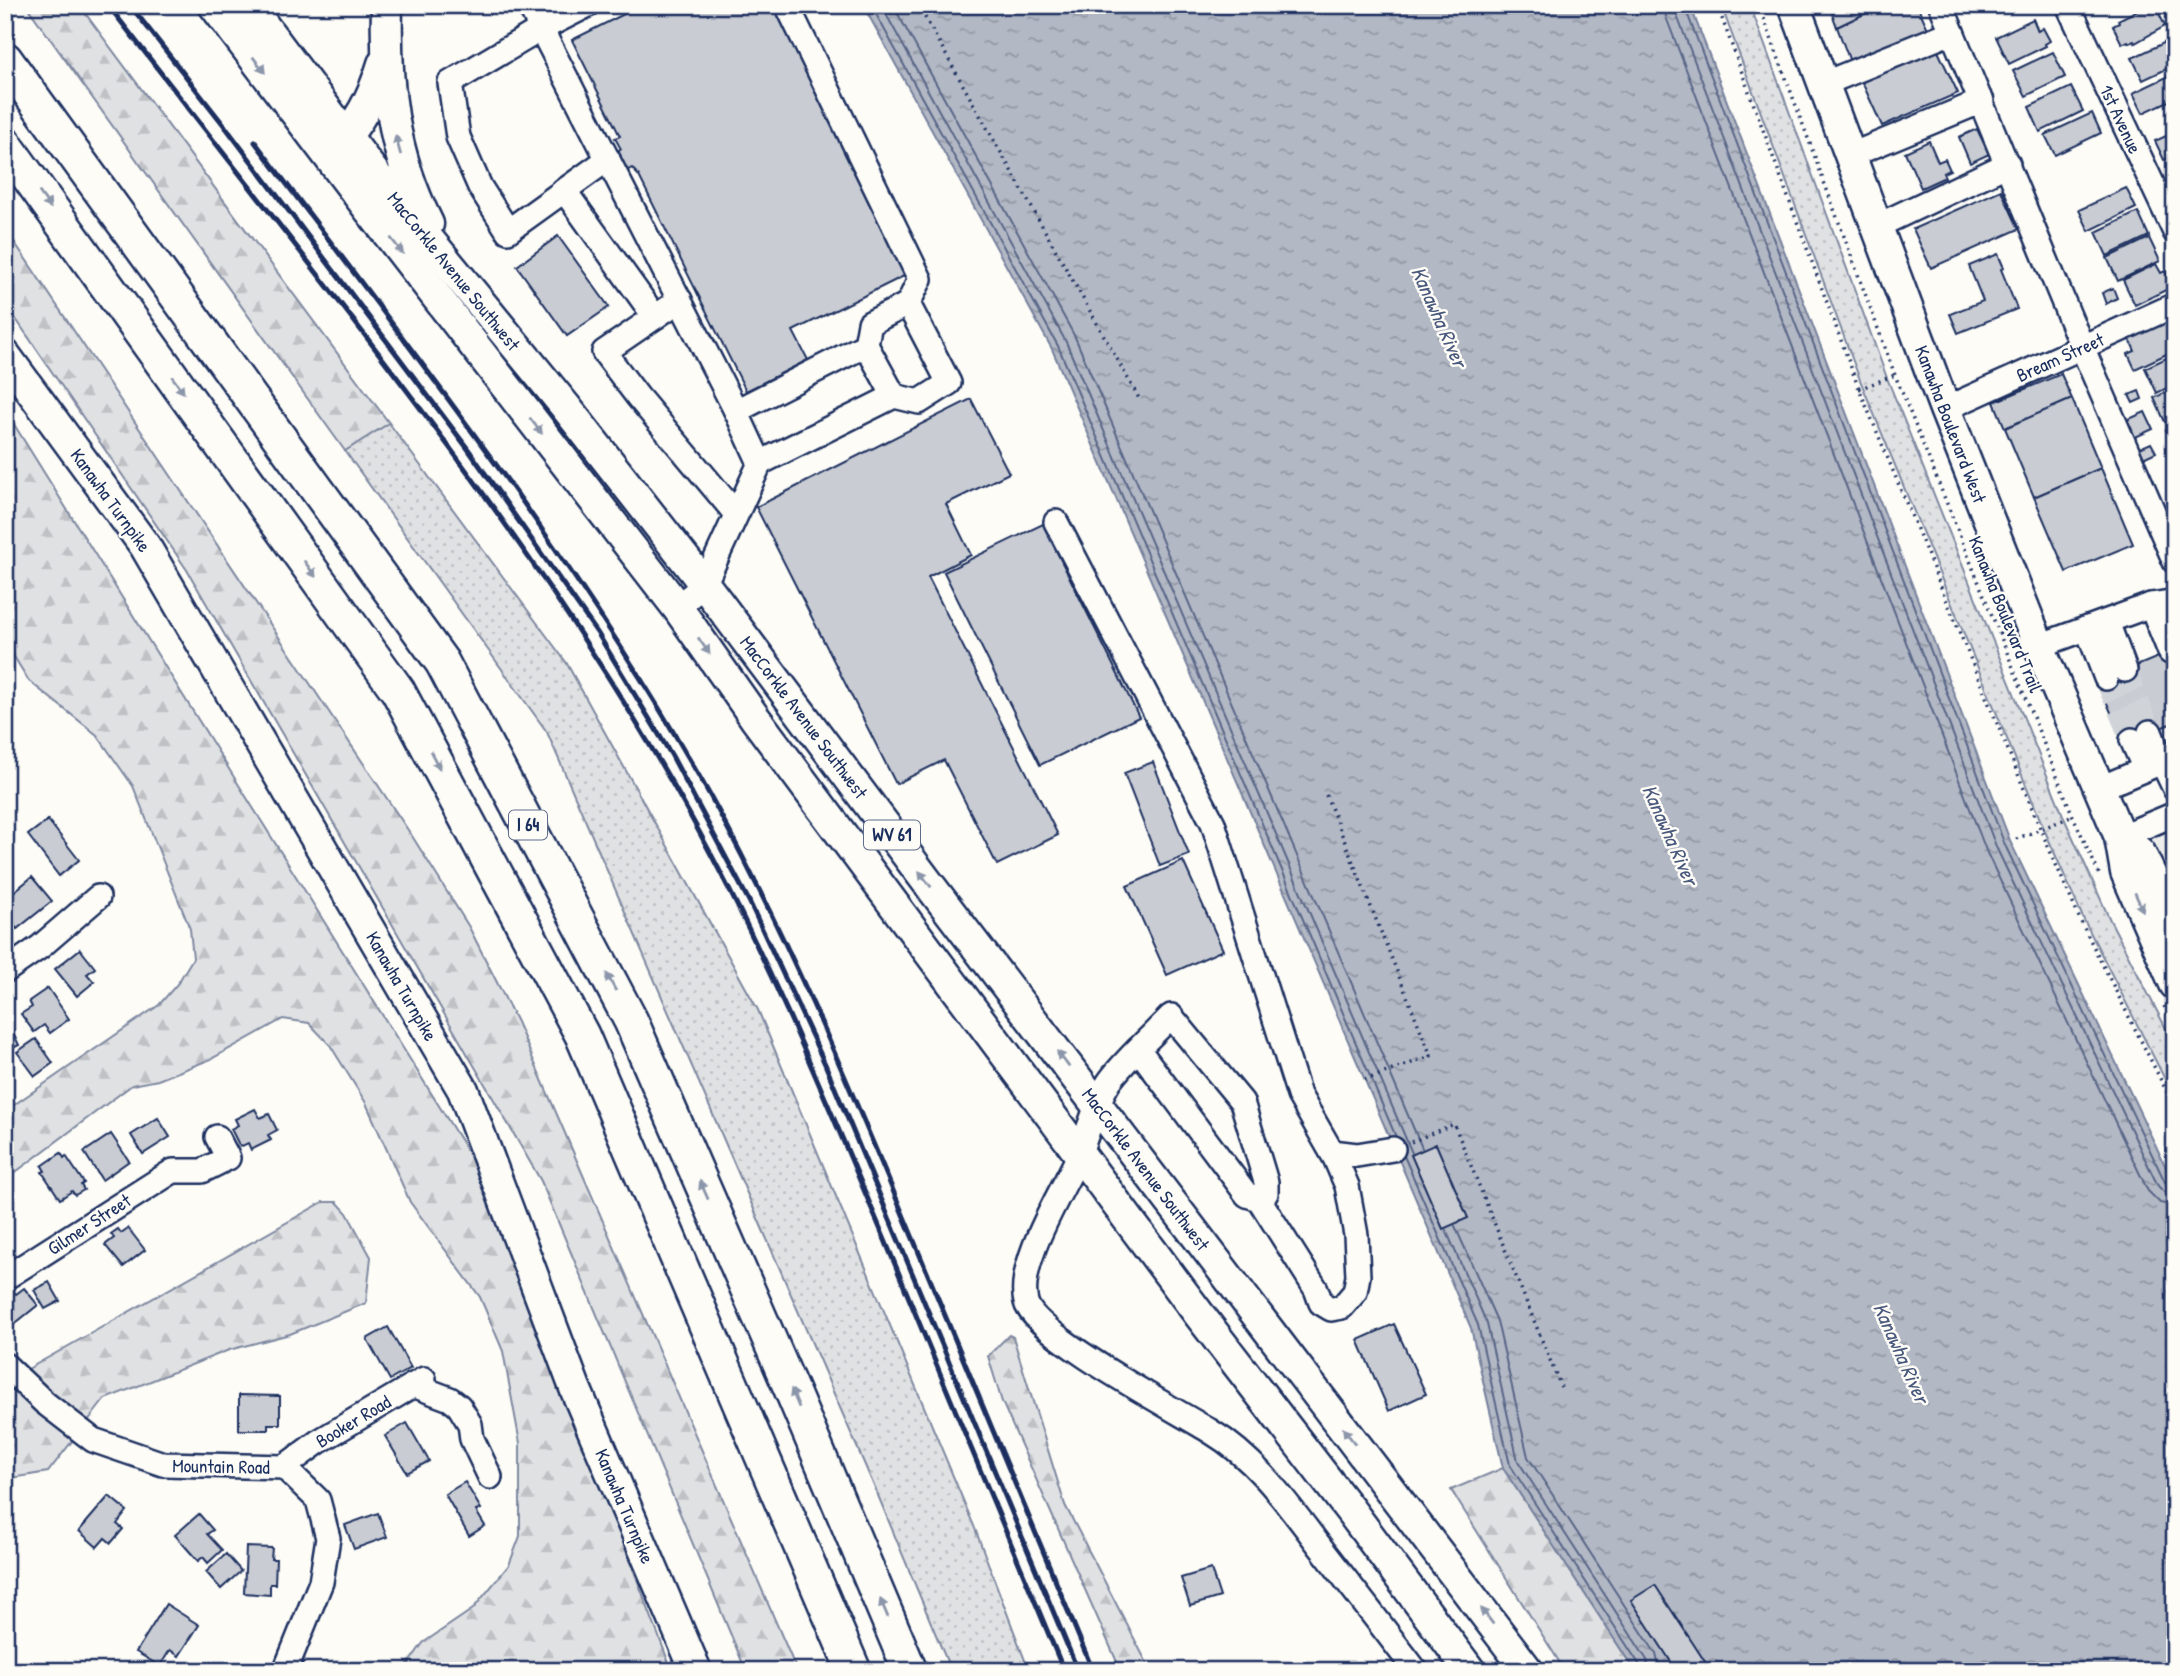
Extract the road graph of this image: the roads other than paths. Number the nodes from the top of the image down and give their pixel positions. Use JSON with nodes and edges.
{"nodes":[{"id":1,"x":247,"y":5,"type":"edge"},
{"id":2,"x":387,"y":5,"type":"edge"},
{"id":3,"x":529,"y":5,"type":"edge"},
{"id":4,"x":787,"y":5,"type":"edge"},
{"id":5,"x":1794,"y":5,"type":"edge"},
{"id":6,"x":1941,"y":5,"type":"edge"},
{"id":7,"x":2068,"y":5,"type":"edge"},
{"id":8,"x":221,"y":7,"type":"edge"},
{"id":9,"x":575,"y":8,"type":"edge"},
{"id":10,"x":541,"y":29,"type":"junction"},
{"id":11,"x":1952,"y":32,"type":"junction"},
{"id":12,"x":386,"y":57,"type":"junction"},
{"id":13,"x":5,"y":58,"type":"edge"},
{"id":14,"x":1823,"y":85,"type":"junction"},
{"id":15,"x":1982,"y":101,"type":"junction"},
{"id":16,"x":5,"y":145,"type":"edge"},
{"id":17,"x":338,"y":146,"type":"junction"},
{"id":18,"x":1849,"y":156,"type":"junction"},
{"id":19,"x":608,"y":159,"type":"junction"},
{"id":20,"x":2008,"y":164,"type":"junction"},
{"id":21,"x":564,"y":190,"type":"junction"},
{"id":22,"x":1875,"y":227,"type":"junction"},
{"id":23,"x":2175,"y":232,"type":"edge"},
{"id":24,"x":470,"y":293,"type":"junction"},
{"id":25,"x":680,"y":300,"type":"junction"},
{"id":26,"x":908,"y":304,"type":"junction"},
{"id":27,"x":2175,"y":305,"type":"edge"},
{"id":28,"x":655,"y":317,"type":"junction"},
{"id":29,"x":866,"y":345,"type":"junction"},
{"id":30,"x":2082,"y":347,"type":"junction"},
{"id":31,"x":5,"y":355,"type":"edge"},
{"id":32,"x":894,"y":396,"type":"junction"},
{"id":33,"x":1945,"y":409,"type":"junction"},
{"id":34,"x":736,"y":411,"type":"junction"},
{"id":35,"x":760,"y":463,"type":"junction"},
{"id":36,"x":736,"y":514,"type":"junction"},
{"id":37,"x":1056,"y":522,"type":"dead end"},
{"id":38,"x":2175,"y":562,"type":"edge"},
{"id":39,"x":704,"y":584,"type":"junction"},
{"id":40,"x":2151,"y":605,"type":"junction"},
{"id":41,"x":2175,"y":606,"type":"edge"},
{"id":42,"x":677,"y":607,"type":"junction"},
{"id":43,"x":2097,"y":625,"type":"junction"},
{"id":44,"x":2039,"y":646,"type":"junction"},
{"id":45,"x":2170,"y":652,"type":"dead end"},
{"id":46,"x":2116,"y":674,"type":"tunnel mouth"},
{"id":47,"x":2141,"y":736,"type":"tunnel mouth"},
{"id":48,"x":2160,"y":762,"type":"edge"},
{"id":49,"x":2098,"y":789,"type":"junction"},
{"id":50,"x":2175,"y":789,"type":"edge"},
{"id":51,"x":2175,"y":814,"type":"edge"},
{"id":52,"x":2120,"y":837,"type":"junction"},
{"id":53,"x":98,"y":897,"type":"dead end"},
{"id":54,"x":2175,"y":925,"type":"edge"},
{"id":55,"x":5,"y":971,"type":"edge"},
{"id":56,"x":2168,"y":993,"type":"edge"},
{"id":57,"x":1139,"y":1050,"type":"junction"},
{"id":58,"x":1097,"y":1105,"type":"junction"},
{"id":59,"x":217,"y":1137,"type":"dead end"},
{"id":60,"x":1393,"y":1150,"type":"road end"},
{"id":61,"x":1332,"y":1152,"type":"junction"},
{"id":62,"x":1079,"y":1153,"type":"junction"},
{"id":63,"x":1259,"y":1199,"type":"junction"},
{"id":64,"x":5,"y":1278,"type":"edge"},
{"id":65,"x":5,"y":1365,"type":"edge"},
{"id":66,"x":284,"y":1467,"type":"junction"},
{"id":67,"x":490,"y":1477,"type":"dead end"},
{"id":68,"x":285,"y":1671,"type":"edge"},
{"id":69,"x":696,"y":1671,"type":"edge"},
{"id":70,"x":854,"y":1671,"type":"edge"},
{"id":71,"x":910,"y":1671,"type":"edge"},
{"id":72,"x":1416,"y":1671,"type":"edge"},
{"id":73,"x":1470,"y":1671,"type":"edge"},
{"id":74,"x":1528,"y":1671,"type":"edge"}],
"edges":[{"from":1,"to":17,"type":"main road","name":"MacCorkle Avenue Southwest","number":"WV 61"},
{"from":2,"to":12,"type":"main road"},
{"from":3,"to":10,"type":"street"},
{"from":4,"to":26,"type":"street"},
{"from":5,"to":14,"type":"main road","name":"Kanawha Boulevard West"},
{"from":6,"to":11,"type":"street"},
{"from":7,"to":23,"type":"street","name":"1st Avenue"},
{"from":8,"to":17,"type":"main road","name":"MacCorkle Avenue Southwest","number":"WV 61","one_way":true},
{"from":9,"to":10,"type":"street"},
{"from":10,"to":19,"type":"street"},
{"from":10,"to":21,"type":"street"},
{"from":11,"to":14,"type":"street"},
{"from":11,"to":15,"type":"street"},
{"from":12,"to":17,"type":"main road"},
{"from":24,"to":12,"type":"main road","one_way":true},
{"from":71,"to":13,"type":"highway","number":"I 64","one_way":true},
{"from":14,"to":18,"type":"main road","name":"Kanawha Boulevard West"},
{"from":15,"to":18,"type":"street"},
{"from":15,"to":20,"type":"street"},
{"from":16,"to":70,"type":"highway","number":"I 64","one_way":true},
{"from":17,"to":24,"type":"main road","name":"MacCorkle Avenue Southwest","number":"WV 61"},
{"from":17,"to":42,"type":"main road","name":"MacCorkle Avenue Southwest","number":"WV 61","one_way":true},
{"from":18,"to":22,"type":"main road","name":"Kanawha Boulevard West"},
{"from":19,"to":21,"type":"street"},
{"from":19,"to":25,"type":"street"},
{"from":20,"to":22,"type":"street"},
{"from":20,"to":30,"type":"street"},
{"from":21,"to":28,"type":"street"},
{"from":22,"to":33,"type":"main road","name":"Kanawha Boulevard West"},
{"from":24,"to":39,"type":"main road","name":"MacCorkle Avenue Southwest","number":"WV 61"},
{"from":25,"to":28,"type":"street"},
{"from":25,"to":34,"type":"street"},
{"from":26,"to":29,"type":"street"},
{"from":26,"to":32,"type":"street"},
{"from":27,"to":30,"type":"street","name":"Bream Street"},
{"from":28,"to":36,"type":"street"},
{"from":29,"to":32,"type":"street"},
{"from":29,"to":34,"type":"street"},
{"from":30,"to":33,"type":"street","name":"Bream Street"},
{"from":30,"to":38,"type":"street"},
{"from":31,"to":69,"type":"main road","name":"Kanawha Turnpike"},
{"from":32,"to":35,"type":"street"},
{"from":33,"to":44,"type":"main road","name":"Kanawha Boulevard West"},
{"from":34,"to":35,"type":"street"},
{"from":35,"to":36,"type":"street"},
{"from":36,"to":39,"type":"street"},
{"from":37,"to":61,"type":"street"},
{"from":39,"to":42,"type":"street"},
{"from":58,"to":39,"type":"main road","name":"MacCorkle Avenue Southwest","number":"WV 61","one_way":true},
{"from":40,"to":41,"type":"street"},
{"from":40,"to":43,"type":"street"},
{"from":40,"to":45,"type":"street"},
{"from":42,"to":62,"type":"main road","name":"MacCorkle Avenue Southwest","number":"WV 61","one_way":true},
{"from":43,"to":44,"type":"street"},
{"from":43,"to":46,"type":"street"},
{"from":44,"to":49,"type":"main road","name":"Kanawha Boulevard West"},
{"from":47,"to":48,"type":"street"},
{"from":48,"to":49,"type":"street"},
{"from":48,"to":50,"type":"street"},
{"from":49,"to":52,"type":"main road","name":"Kanawha Boulevard West"},
{"from":51,"to":52,"type":"street"},
{"from":52,"to":54,"type":"main road","name":"Kanawha Boulevard West"},
{"from":52,"to":56,"type":"main road","name":"Kanawha Boulevard West","one_way":true},
{"from":53,"to":55,"type":"street"},
{"from":57,"to":58,"type":"street"},
{"from":57,"to":63,"type":"street"},
{"from":57,"to":63,"type":"street"},
{"from":58,"to":62,"type":"street"},
{"from":74,"to":58,"type":"main road","name":"MacCorkle Avenue Southwest","number":"WV 61","one_way":true},
{"from":59,"to":64,"type":"street","name":"Gilmer Street"},
{"from":60,"to":61,"type":"street"},
{"from":61,"to":63,"type":"street"},
{"from":62,"to":72,"type":"street"},
{"from":62,"to":73,"type":"main road","name":"MacCorkle Avenue Southwest","number":"WV 61"},
{"from":65,"to":66,"type":"street","name":"Mountain Road"},
{"from":66,"to":67,"type":"street","name":"Booker Road"},
{"from":66,"to":68,"type":"street","name":"Mountain Road"}]}
